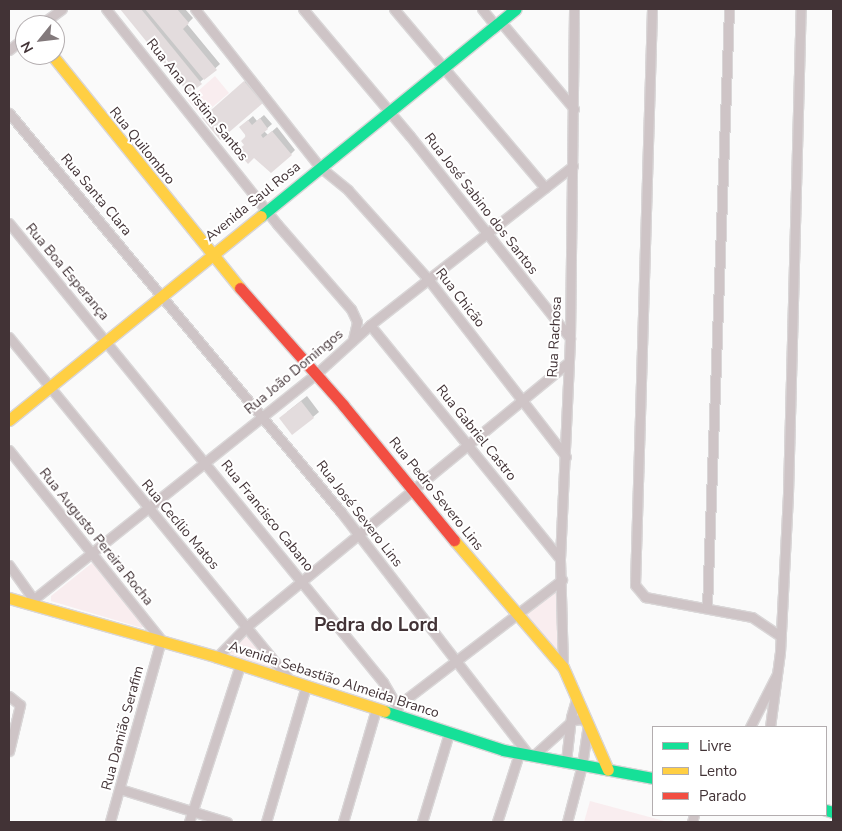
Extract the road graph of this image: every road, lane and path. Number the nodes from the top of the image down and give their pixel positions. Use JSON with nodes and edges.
{"nodes":[{"id":1,"x":106,"y":9,"type":"edge"},
{"id":2,"x":195,"y":9,"type":"edge"},
{"id":3,"x":303,"y":9,"type":"edge"},
{"id":4,"x":394,"y":9,"type":"edge"},
{"id":5,"x":482,"y":9,"type":"edge"},
{"id":6,"x":516,"y":9,"type":"edge"},
{"id":7,"x":574,"y":9,"type":"edge"},
{"id":8,"x":652,"y":9,"type":"edge"},
{"id":9,"x":729,"y":9,"type":"edge"},
{"id":10,"x":801,"y":9,"type":"edge"},
{"id":11,"x":498,"y":23,"type":"junction"},
{"id":12,"x":60,"y":65,"type":"edge"},
{"id":13,"x":443,"y":69,"type":"junction"},
{"id":14,"x":574,"y":109,"type":"junction"},
{"id":15,"x":387,"y":112,"type":"junction"},
{"id":16,"x":9,"y":113,"type":"edge"},
{"id":17,"x":17,"y":123,"type":"junction"},
{"id":18,"x":9,"y":129,"type":"edge"},
{"id":19,"x":573,"y":166,"type":"junction"},
{"id":20,"x":320,"y":167,"type":"junction"},
{"id":21,"x":545,"y":188,"type":"junction"},
{"id":22,"x":266,"y":209,"type":"junction"},
{"id":23,"x":9,"y":223,"type":"edge"},
{"id":24,"x":487,"y":236,"type":"junction"},
{"id":25,"x":211,"y":255,"type":"junction"},
{"id":26,"x":428,"y":279,"type":"junction"},
{"id":27,"x":162,"y":295,"type":"junction"},
{"id":28,"x":370,"y":325,"type":"junction"},
{"id":29,"x":9,"y":337,"type":"edge"},
{"id":30,"x":570,"y":338,"type":"junction"},
{"id":31,"x":105,"y":339,"type":"junction"},
{"id":32,"x":353,"y":340,"type":"junction"},
{"id":33,"x":567,"y":363,"type":"junction"},
{"id":34,"x":316,"y":374,"type":"junction"},
{"id":35,"x":50,"y":387,"type":"junction"},
{"id":36,"x":522,"y":401,"type":"junction"},
{"id":37,"x":262,"y":417,"type":"junction"},
{"id":38,"x":9,"y":420,"type":"edge"},
{"id":39,"x":469,"y":445,"type":"junction"},
{"id":40,"x":9,"y":450,"type":"edge"},
{"id":41,"x":566,"y":457,"type":"junction"},
{"id":42,"x":205,"y":462,"type":"junction"},
{"id":43,"x":414,"y":491,"type":"junction"},
{"id":44,"x":147,"y":507,"type":"junction"},
{"id":45,"x":358,"y":536,"type":"junction"},
{"id":46,"x":92,"y":554,"type":"junction"},
{"id":47,"x":560,"y":559,"type":"junction"},
{"id":48,"x":9,"y":565,"type":"edge"},
{"id":49,"x":562,"y":580,"type":"junction"},
{"id":50,"x":302,"y":581,"type":"junction"},
{"id":51,"x":9,"y":598,"type":"edge"},
{"id":52,"x":35,"y":601,"type":"junction"},
{"id":53,"x":707,"y":607,"type":"junction"},
{"id":54,"x":515,"y":614,"type":"junction"},
{"id":55,"x":246,"y":627,"type":"junction"},
{"id":56,"x":780,"y":636,"type":"junction"},
{"id":57,"x":161,"y":640,"type":"junction"},
{"id":58,"x":217,"y":657,"type":"junction"},
{"id":59,"x":456,"y":660,"type":"junction"},
{"id":60,"x":240,"y":665,"type":"junction"},
{"id":61,"x":563,"y":667,"type":"junction"},
{"id":62,"x":777,"y":674,"type":"junction"},
{"id":63,"x":290,"y":680,"type":"junction"},
{"id":64,"x":306,"y":686,"type":"junction"},
{"id":65,"x":9,"y":696,"type":"edge"},
{"id":66,"x":576,"y":699,"type":"junction"},
{"id":67,"x":376,"y":709,"type":"junction"},
{"id":68,"x":397,"y":711,"type":"junction"},
{"id":69,"x":588,"y":724,"type":"junction"},
{"id":70,"x":570,"y":725,"type":"junction"},
{"id":71,"x":751,"y":726,"type":"edge"},
{"id":72,"x":770,"y":726,"type":"edge"},
{"id":73,"x":449,"y":733,"type":"junction"},
{"id":74,"x":9,"y":751,"type":"edge"},
{"id":75,"x":527,"y":755,"type":"junction"},
{"id":76,"x":566,"y":761,"type":"junction"},
{"id":77,"x":582,"y":765,"type":"junction"},
{"id":78,"x":608,"y":770,"type":"junction"},
{"id":79,"x":652,"y":778,"type":"edge"},
{"id":80,"x":120,"y":789,"type":"junction"},
{"id":81,"x":192,"y":811,"type":"junction"},
{"id":82,"x":110,"y":822,"type":"edge"},
{"id":83,"x":189,"y":822,"type":"edge"},
{"id":84,"x":227,"y":822,"type":"edge"},
{"id":85,"x":266,"y":822,"type":"edge"},
{"id":86,"x":343,"y":822,"type":"edge"},
{"id":87,"x":422,"y":822,"type":"edge"},
{"id":88,"x":497,"y":822,"type":"edge"},
{"id":89,"x":566,"y":822,"type":"edge"}],
"edges":[{"from":1,"to":22,"type":"street","name":"Rua Ana Cristina Santos"},
{"from":2,"to":20,"type":"street","name":"Rua Chicão"},
{"from":3,"to":15,"type":"street","name":"Rua José Sabino dos Santos"},
{"from":4,"to":13,"type":"street"},
{"from":5,"to":11,"type":"street"},
{"from":6,"to":11,"type":"street","name":"Avenida Saul Rosa"},
{"from":7,"to":14,"type":"street","name":"Rua Rachosa"},
{"from":8,"to":53,"type":"street"},
{"from":9,"to":53,"type":"street"},
{"from":10,"to":56,"type":"street"},
{"from":11,"to":13,"type":"street","name":"Avenida Saul Rosa"},
{"from":11,"to":14,"type":"street"},
{"from":12,"to":25,"type":"street","name":"Rua Quilombro"},
{"from":13,"to":15,"type":"street","name":"Avenida Saul Rosa"},
{"from":13,"to":21,"type":"street"},
{"from":14,"to":19,"type":"street","name":"Rua Rachosa"},
{"from":15,"to":20,"type":"street","name":"Avenida Saul Rosa"},
{"from":15,"to":24,"type":"street","name":"Rua José Sabino dos Santos"},
{"from":16,"to":17,"type":"street","name":"Rua Santa Clara"},
{"from":17,"to":18,"type":"street"},
{"from":17,"to":27,"type":"street","name":"Rua Santa Clara"},
{"from":19,"to":21,"type":"street","name":"Rua João Domingos"},
{"from":19,"to":30,"type":"street","name":"Rua Rachosa"},
{"from":20,"to":22,"type":"street","name":"Avenida Saul Rosa"},
{"from":20,"to":26,"type":"street","name":"Rua Chicão"},
{"from":21,"to":24,"type":"street","name":"Rua João Domingos"},
{"from":22,"to":25,"type":"street","name":"Avenida Saul Rosa"},
{"from":22,"to":32,"type":"street"},
{"from":23,"to":31,"type":"street","name":"Rua Boa Esperança"},
{"from":24,"to":26,"type":"street","name":"Rua João Domingos"},
{"from":24,"to":30,"type":"street","name":"Rua José Sabino dos Santos"},
{"from":25,"to":27,"type":"street","name":"Avenida Saul Rosa"},
{"from":25,"to":34,"type":"street","name":"Rua Pedro Severo Lins"},
{"from":26,"to":28,"type":"street","name":"Rua João Domingos"},
{"from":26,"to":36,"type":"street","name":"Rua Chicão"},
{"from":27,"to":31,"type":"street","name":"Avenida Saul Rosa"},
{"from":27,"to":37,"type":"street","name":"Rua José Severo Lins"},
{"from":28,"to":32,"type":"street","name":"Rua João Domingos"},
{"from":28,"to":39,"type":"street","name":"Rua Gabriel Castro"},
{"from":29,"to":35,"type":"street","name":"Rua Cecílio Matos"},
{"from":30,"to":33,"type":"street","name":"Rua Rachosa"},
{"from":31,"to":35,"type":"street","name":"Avenida Saul Rosa"},
{"from":31,"to":42,"type":"street","name":"Rua Francisco Cabano"},
{"from":32,"to":34,"type":"street","name":"Rua João Domingos"},
{"from":33,"to":36,"type":"street"},
{"from":33,"to":41,"type":"street","name":"Rua Rachosa"},
{"from":34,"to":37,"type":"street","name":"Rua João Domingos"},
{"from":34,"to":43,"type":"street","name":"Rua Pedro Severo Lins"},
{"from":35,"to":38,"type":"street","name":"Avenida Saul Rosa"},
{"from":35,"to":44,"type":"street","name":"Rua Cecílio Matos"},
{"from":36,"to":39,"type":"street"},
{"from":36,"to":41,"type":"street","name":"Rua Chicão"},
{"from":37,"to":42,"type":"street","name":"Rua João Domingos"},
{"from":37,"to":45,"type":"street","name":"Rua José Severo Lins"},
{"from":39,"to":43,"type":"street"},
{"from":39,"to":47,"type":"street","name":"Rua Gabriel Castro"},
{"from":40,"to":46,"type":"street","name":"Rua Augusto Pereira Rocha"},
{"from":41,"to":47,"type":"street","name":"Rua Rachosa"},
{"from":42,"to":44,"type":"street","name":"Rua João Domingos"},
{"from":42,"to":50,"type":"street","name":"Rua Francisco Cabano"},
{"from":43,"to":45,"type":"street"},
{"from":43,"to":54,"type":"street","name":"Rua Pedro Severo Lins"},
{"from":44,"to":46,"type":"street","name":"Rua João Domingos"},
{"from":44,"to":55,"type":"street","name":"Rua Cecílio Matos"},
{"from":45,"to":50,"type":"street"},
{"from":45,"to":59,"type":"street","name":"Rua José Severo Lins"},
{"from":46,"to":52,"type":"street","name":"Rua João Domingos"},
{"from":46,"to":57,"type":"street","name":"Rua Augusto Pereira Rocha"},
{"from":47,"to":49,"type":"street","name":"Rua Rachosa"},
{"from":48,"to":52,"type":"street"},
{"from":49,"to":54,"type":"street"},
{"from":49,"to":61,"type":"street","name":"Rua Rachosa"},
{"from":50,"to":55,"type":"street"},
{"from":50,"to":68,"type":"street","name":"Rua Francisco Cabano"},
{"from":51,"to":52,"type":"street","name":"Avenida Sebastião Almeida Branco"},
{"from":52,"to":57,"type":"street","name":"Avenida Sebastião Almeida Branco"},
{"from":53,"to":56,"type":"street"},
{"from":54,"to":59,"type":"street"},
{"from":54,"to":61,"type":"street","name":"Rua Pedro Severo Lins"},
{"from":55,"to":58,"type":"street"},
{"from":55,"to":63,"type":"street","name":"Rua Cecílio Matos"},
{"from":56,"to":62,"type":"street"},
{"from":57,"to":58,"type":"street","name":"Avenida Sebastião Almeida Branco"},
{"from":57,"to":80,"type":"street","name":"Rua Damião Serafim"},
{"from":58,"to":60,"type":"street","name":"Avenida Sebastião Almeida Branco"},
{"from":59,"to":68,"type":"street"},
{"from":59,"to":75,"type":"street","name":"Rua José Severo Lins"},
{"from":60,"to":63,"type":"street","name":"Avenida Sebastião Almeida Branco"},
{"from":60,"to":81,"type":"street"},
{"from":61,"to":66,"type":"street","name":"Rua Pedro Severo Lins"},
{"from":62,"to":71,"type":"street"},
{"from":62,"to":72,"type":"street"},
{"from":63,"to":64,"type":"street","name":"Avenida Sebastião Almeida Branco"},
{"from":64,"to":67,"type":"street","name":"Avenida Sebastião Almeida Branco"},
{"from":64,"to":85,"type":"street"},
{"from":65,"to":74,"type":"street"},
{"from":66,"to":69,"type":"street","name":"Rua Pedro Severo Lins"},
{"from":66,"to":70,"type":"street"},
{"from":67,"to":68,"type":"street","name":"Avenida Sebastião Almeida Branco"},
{"from":67,"to":86,"type":"street"},
{"from":68,"to":73,"type":"street","name":"Avenida Sebastião Almeida Branco"},
{"from":69,"to":70,"type":"street"},
{"from":69,"to":77,"type":"street"},
{"from":69,"to":78,"type":"street","name":"Rua Pedro Severo Lins"},
{"from":70,"to":75,"type":"street"},
{"from":70,"to":76,"type":"street"},
{"from":73,"to":75,"type":"street","name":"Avenida Sebastião Almeida Branco"},
{"from":73,"to":87,"type":"street"},
{"from":75,"to":76,"type":"street","name":"Avenida Sebastião Almeida Branco"},
{"from":75,"to":88,"type":"street"},
{"from":76,"to":77,"type":"street","name":"Avenida Sebastião Almeida Branco"},
{"from":77,"to":78,"type":"street","name":"Avenida Sebastião Almeida Branco"},
{"from":77,"to":89,"type":"street"},
{"from":78,"to":79,"type":"street","name":"Avenida Sebastião Almeida Branco"},
{"from":80,"to":81,"type":"street"},
{"from":80,"to":82,"type":"street","name":"Rua Damião Serafim"},
{"from":81,"to":83,"type":"street"},
{"from":81,"to":84,"type":"street"}]}
